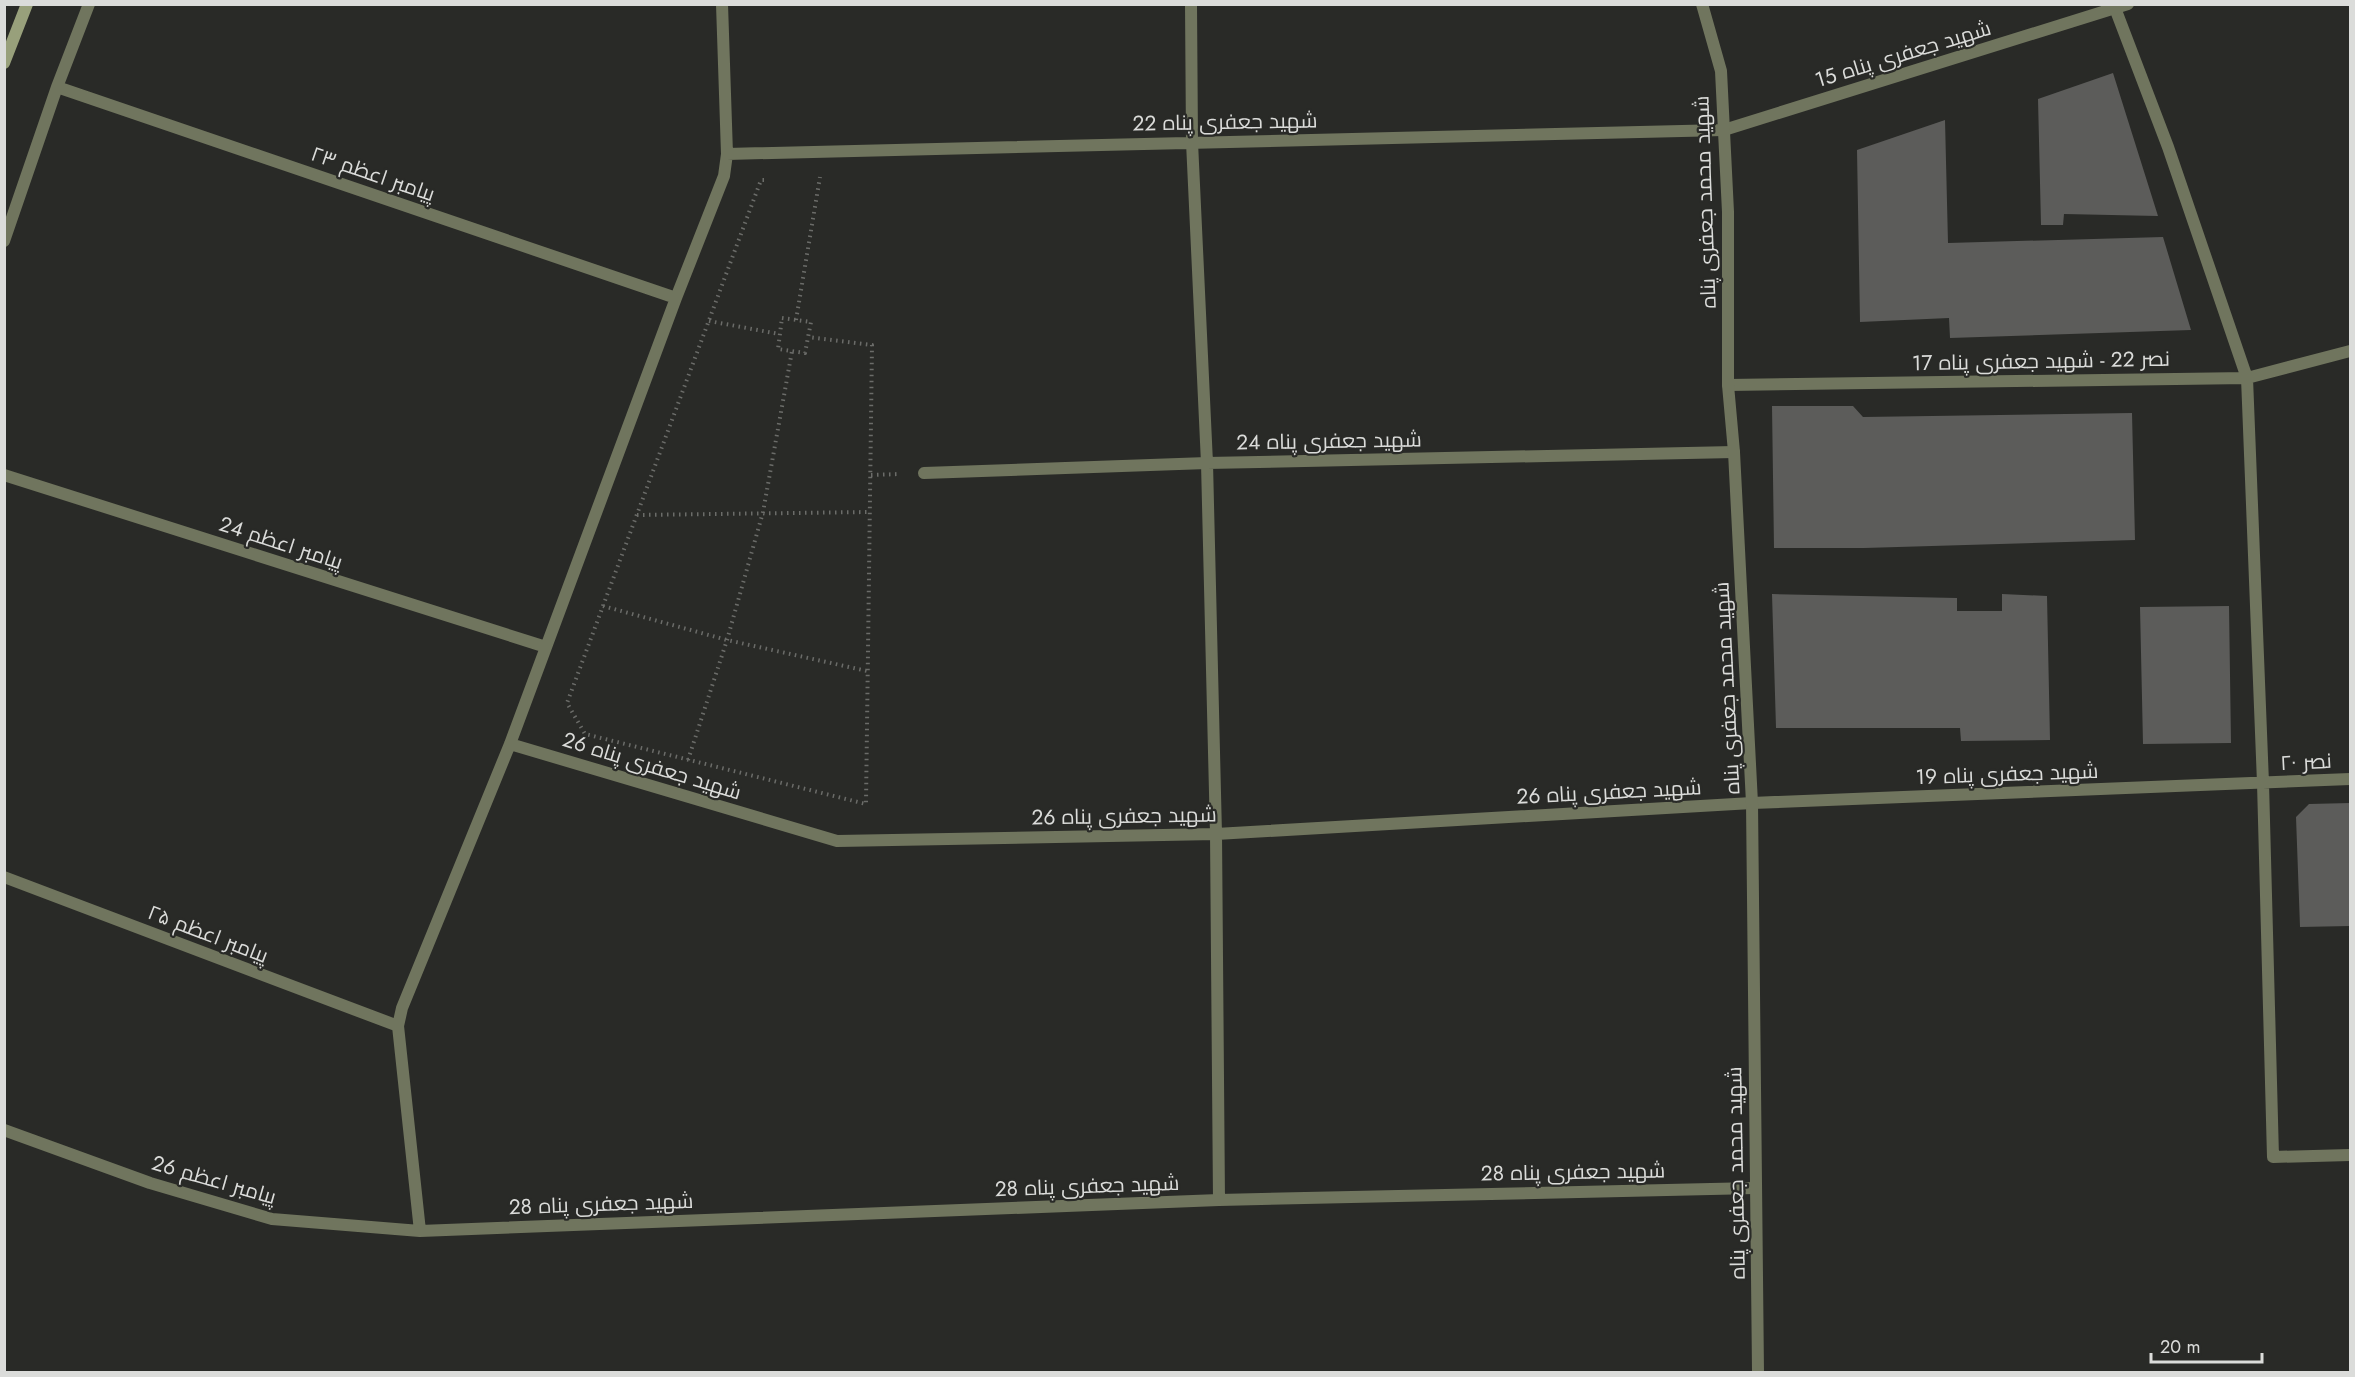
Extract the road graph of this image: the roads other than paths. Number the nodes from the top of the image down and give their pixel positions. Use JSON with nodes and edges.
{"nodes":[{"id":1,"x":27,"y":4,"type":"edge"},
{"id":2,"x":89,"y":4,"type":"edge"},
{"id":3,"x":722,"y":4,"type":"edge"},
{"id":4,"x":1191,"y":4,"type":"edge"},
{"id":5,"x":1702,"y":4,"type":"edge"},
{"id":6,"x":2128,"y":4,"type":"edge"},
{"id":7,"x":2115,"y":8,"type":"junction"},
{"id":8,"x":4,"y":63,"type":"edge"},
{"id":9,"x":57,"y":87,"type":"junction"},
{"id":10,"x":1724,"y":130,"type":"junction"},
{"id":11,"x":1191,"y":142,"type":"junction"},
{"id":12,"x":727,"y":154,"type":"junction"},
{"id":13,"x":4,"y":241,"type":"edge"},
{"id":14,"x":676,"y":298,"type":"junction"},
{"id":15,"x":2350,"y":351,"type":"edge"},
{"id":16,"x":2247,"y":378,"type":"junction"},
{"id":17,"x":1728,"y":385,"type":"junction"},
{"id":18,"x":1734,"y":452,"type":"junction"},
{"id":19,"x":1207,"y":463,"type":"junction"},
{"id":20,"x":924,"y":473,"type":"dead end"},
{"id":21,"x":4,"y":476,"type":"edge"},
{"id":22,"x":546,"y":647,"type":"junction"},
{"id":23,"x":510,"y":744,"type":"junction"},
{"id":24,"x":2350,"y":779,"type":"edge"},
{"id":25,"x":2263,"y":783,"type":"junction"},
{"id":26,"x":1752,"y":803,"type":"junction"},
{"id":27,"x":1216,"y":834,"type":"junction"},
{"id":28,"x":4,"y":877,"type":"edge"},
{"id":29,"x":398,"y":1026,"type":"junction"},
{"id":30,"x":4,"y":1130,"type":"edge"},
{"id":31,"x":2350,"y":1155,"type":"edge"},
{"id":32,"x":1755,"y":1188,"type":"junction"},
{"id":33,"x":1218,"y":1200,"type":"junction"},
{"id":34,"x":420,"y":1231,"type":"junction"},
{"id":35,"x":1758,"y":1372,"type":"edge"}],
"edges":[{"from":1,"to":8,"type":"main road"},
{"from":2,"to":9,"type":"street"},
{"from":3,"to":12,"type":"street"},
{"from":4,"to":11,"type":"street"},
{"from":5,"to":10,"type":"street","name":"شهید محمد جعفری پناه"},
{"from":6,"to":7,"type":"street","name":"شهید جعفری پناه 15"},
{"from":7,"to":10,"type":"street","name":"شهید جعفری پناه 15"},
{"from":7,"to":16,"type":"street"},
{"from":9,"to":13,"type":"street"},
{"from":9,"to":14,"type":"street","name":"پیامبر اعظم ۲۳"},
{"from":10,"to":11,"type":"street","name":"شهید جعفری پناه 22"},
{"from":10,"to":17,"type":"street","name":"شهید محمد جعفری پناه"},
{"from":11,"to":12,"type":"street","name":"شهید جعفری پناه 22"},
{"from":11,"to":19,"type":"street"},
{"from":12,"to":14,"type":"street"},
{"from":14,"to":22,"type":"street"},
{"from":15,"to":16,"type":"street","name":"نصر 22 - شهید جعفری پناه 17"},
{"from":16,"to":17,"type":"street","name":"نصر 22 - شهید جعفری پناه 17"},
{"from":16,"to":25,"type":"street"},
{"from":17,"to":18,"type":"street","name":"شهید محمد جعفری پناه"},
{"from":18,"to":19,"type":"street","name":"شهید جعفری پناه 24"},
{"from":18,"to":26,"type":"street","name":"شهید محمد جعفری پناه"},
{"from":19,"to":20,"type":"street","name":"شهید جعفری پناه 24"},
{"from":19,"to":27,"type":"street"},
{"from":21,"to":22,"type":"street","name":"پیامبر اعظم 24"},
{"from":22,"to":23,"type":"street"},
{"from":23,"to":27,"type":"street","name":"شهید جعفری پناه 26"},
{"from":23,"to":29,"type":"street"},
{"from":24,"to":25,"type":"street","name":"نصر ۲۰"},
{"from":25,"to":26,"type":"street","name":"شهید جعفری پناه 19"},
{"from":25,"to":31,"type":"street"},
{"from":26,"to":27,"type":"street","name":"شهید جعفری پناه 26"},
{"from":26,"to":32,"type":"street","name":"شهید محمد جعفری پناه"},
{"from":27,"to":33,"type":"street"},
{"from":28,"to":29,"type":"street","name":"پیامبر اعظم ۲۵"},
{"from":29,"to":34,"type":"street"},
{"from":30,"to":34,"type":"street","name":"پیامبر اعظم 26"},
{"from":32,"to":33,"type":"street","name":"شهید جعفری پناه 28"},
{"from":32,"to":35,"type":"street","name":"شهید محمد جعفری پناه"},
{"from":33,"to":34,"type":"street","name":"شهید جعفری پناه 28"}]}
